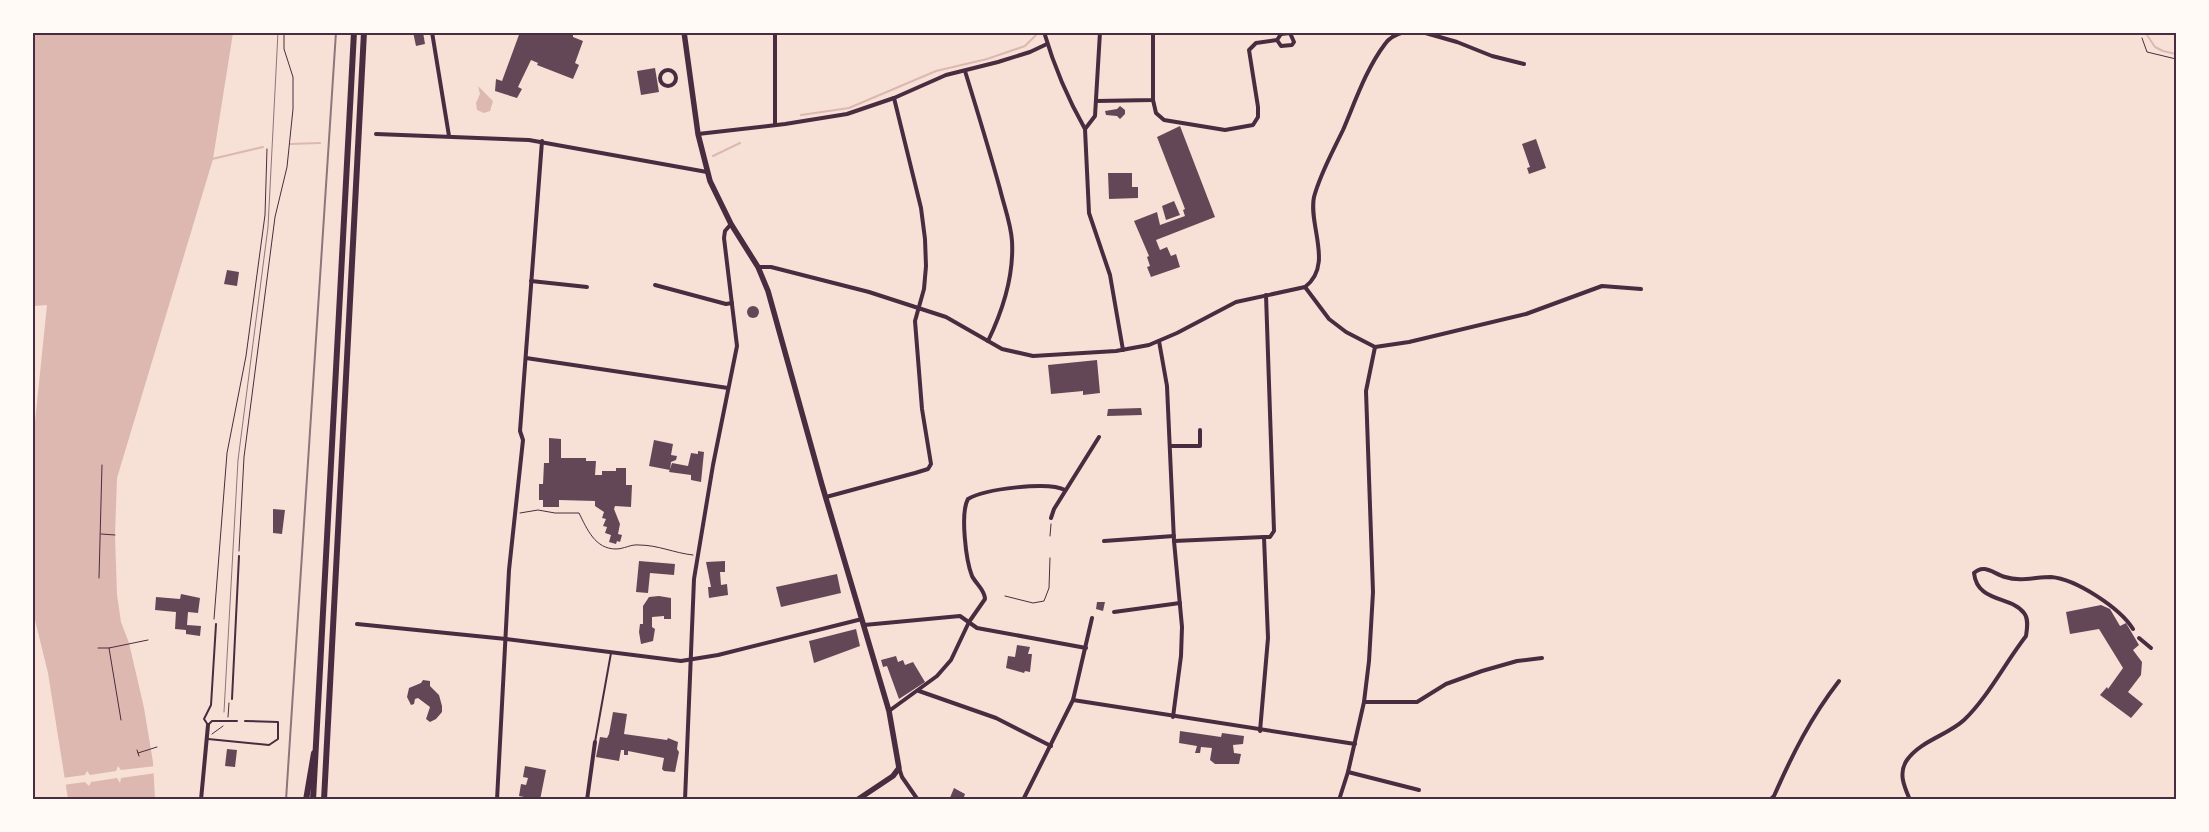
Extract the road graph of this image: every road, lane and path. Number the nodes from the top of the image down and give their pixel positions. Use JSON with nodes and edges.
{"nodes":[{"id":1,"x":284,"y":32,"type":"edge"},
{"id":2,"x":354,"y":32,"type":"edge"},
{"id":3,"x":364,"y":32,"type":"edge"},
{"id":4,"x":432,"y":32,"type":"edge"},
{"id":5,"x":684,"y":32,"type":"edge"},
{"id":6,"x":775,"y":32,"type":"edge"},
{"id":7,"x":1100,"y":32,"type":"edge"},
{"id":8,"x":1153,"y":32,"type":"edge"},
{"id":9,"x":1404,"y":32,"type":"edge"},
{"id":10,"x":1422,"y":32,"type":"edge"},
{"id":11,"x":1046,"y":33,"type":"edge"},
{"id":12,"x":2142,"y":38,"type":"dead end"},
{"id":13,"x":1277,"y":40,"type":"dead end"},
{"id":14,"x":1046,"y":44,"type":"junction"},
{"id":15,"x":2176,"y":59,"type":"edge"},
{"id":16,"x":1524,"y":64,"type":"dead end"},
{"id":17,"x":965,"y":71,"type":"junction"},
{"id":18,"x":673,"y":85,"type":"joint"},
{"id":19,"x":894,"y":98,"type":"junction"},
{"id":20,"x":1153,"y":100,"type":"junction"},
{"id":21,"x":1096,"y":101,"type":"junction"},
{"id":22,"x":775,"y":125,"type":"junction"},
{"id":23,"x":1085,"y":129,"type":"junction"},
{"id":24,"x":376,"y":134,"type":"dead end"},
{"id":25,"x":698,"y":134,"type":"junction"},
{"id":26,"x":449,"y":136,"type":"junction"},
{"id":27,"x":542,"y":141,"type":"junction"},
{"id":28,"x":267,"y":149,"type":"dead end"},
{"id":29,"x":707,"y":172,"type":"junction"},
{"id":30,"x":731,"y":224,"type":"junction"},
{"id":31,"x":758,"y":267,"type":"junction"},
{"id":32,"x":531,"y":281,"type":"junction"},
{"id":33,"x":655,"y":285,"type":"dead end"},
{"id":34,"x":586,"y":287,"type":"dead end"},
{"id":35,"x":1304,"y":287,"type":"junction"},
{"id":36,"x":1641,"y":289,"type":"dead end"},
{"id":37,"x":1266,"y":294,"type":"junction"},
{"id":38,"x":732,"y":302,"type":"junction"},
{"id":39,"x":919,"y":309,"type":"junction"},
{"id":40,"x":988,"y":341,"type":"junction"},
{"id":41,"x":1159,"y":341,"type":"junction"},
{"id":42,"x":1376,"y":347,"type":"junction"},
{"id":43,"x":1123,"y":350,"type":"junction"},
{"id":44,"x":526,"y":358,"type":"junction"},
{"id":45,"x":728,"y":388,"type":"junction"},
{"id":46,"x":1200,"y":430,"type":"dead end"},
{"id":47,"x":1099,"y":437,"type":"dead end"},
{"id":48,"x":1170,"y":446,"type":"junction"},
{"id":49,"x":102,"y":465,"type":"dead end"},
{"id":50,"x":1066,"y":490,"type":"junction"},
{"id":51,"x":826,"y":497,"type":"junction"},
{"id":52,"x":513,"y":514,"type":"junction"},
{"id":53,"x":1051,"y":518,"type":"joint"},
{"id":54,"x":100,"y":534,"type":"junction"},
{"id":55,"x":115,"y":535,"type":"dead end"},
{"id":56,"x":1050,"y":536,"type":"dead end"},
{"id":57,"x":1264,"y":537,"type":"junction"},
{"id":58,"x":1174,"y":539,"type":"junction"},
{"id":59,"x":1104,"y":541,"type":"dead end"},
{"id":60,"x":240,"y":556,"type":"joint"},
{"id":61,"x":698,"y":556,"type":"junction"},
{"id":62,"x":1050,"y":558,"type":"dead end"},
{"id":63,"x":99,"y":578,"type":"dead end"},
{"id":64,"x":1005,"y":596,"type":"dead end"},
{"id":65,"x":1180,"y":602,"type":"junction"},
{"id":66,"x":1114,"y":612,"type":"dead end"},
{"id":67,"x":1092,"y":618,"type":"dead end"},
{"id":68,"x":863,"y":622,"type":"junction"},
{"id":69,"x":969,"y":622,"type":"junction"},
{"id":70,"x":216,"y":624,"type":"joint"},
{"id":71,"x":357,"y":624,"type":"dead end"},
{"id":72,"x":2134,"y":629,"type":"dead end"},
{"id":73,"x":2139,"y":638,"type":"dead end"},
{"id":74,"x":506,"y":639,"type":"junction"},
{"id":75,"x":148,"y":640,"type":"dead end"},
{"id":76,"x":98,"y":648,"type":"dead end"},
{"id":77,"x":109,"y":648,"type":"junction"},
{"id":78,"x":1086,"y":648,"type":"junction"},
{"id":79,"x":2151,"y":648,"type":"dead end"},
{"id":80,"x":611,"y":653,"type":"junction"},
{"id":81,"x":1542,"y":658,"type":"dead end"},
{"id":82,"x":692,"y":660,"type":"junction"},
{"id":83,"x":1839,"y":681,"type":"dead end"},
{"id":84,"x":919,"y":690,"type":"junction"},
{"id":85,"x":232,"y":699,"type":"dead end"},
{"id":86,"x":1073,"y":700,"type":"junction"},
{"id":87,"x":229,"y":702,"type":"dead end"},
{"id":88,"x":1364,"y":702,"type":"junction"},
{"id":89,"x":889,"y":711,"type":"junction"},
{"id":90,"x":228,"y":715,"type":"dead end"},
{"id":91,"x":1172,"y":717,"type":"junction"},
{"id":92,"x":121,"y":720,"type":"dead end"},
{"id":93,"x":237,"y":721,"type":"dead end"},
{"id":94,"x":245,"y":721,"type":"dead end"},
{"id":95,"x":228,"y":722,"type":"junction"},
{"id":96,"x":208,"y":724,"type":"junction"},
{"id":97,"x":1260,"y":731,"type":"junction"},
{"id":98,"x":207,"y":739,"type":"junction"},
{"id":99,"x":595,"y":742,"type":"joint"},
{"id":100,"x":1355,"y":744,"type":"junction"},
{"id":101,"x":316,"y":745,"type":"junction"},
{"id":102,"x":1050,"y":746,"type":"junction"},
{"id":103,"x":157,"y":747,"type":"dead end"},
{"id":104,"x":137,"y":750,"type":"dead end"},
{"id":105,"x":138,"y":753,"type":"junction"},
{"id":106,"x":139,"y":756,"type":"dead end"},
{"id":107,"x":899,"y":768,"type":"junction"},
{"id":108,"x":1348,"y":772,"type":"junction"},
{"id":109,"x":1419,"y":790,"type":"dead end"},
{"id":110,"x":201,"y":800,"type":"edge"},
{"id":111,"x":306,"y":800,"type":"edge"},
{"id":112,"x":313,"y":800,"type":"edge"},
{"id":113,"x":324,"y":800,"type":"edge"},
{"id":114,"x":497,"y":800,"type":"edge"},
{"id":115,"x":587,"y":800,"type":"edge"},
{"id":116,"x":685,"y":800,"type":"edge"},
{"id":117,"x":857,"y":800,"type":"edge"},
{"id":118,"x":918,"y":800,"type":"edge"},
{"id":119,"x":1023,"y":800,"type":"edge"},
{"id":120,"x":1340,"y":800,"type":"edge"},
{"id":121,"x":1770,"y":800,"type":"edge"},
{"id":122,"x":1910,"y":800,"type":"edge"}],
"edges":[{"from":1,"to":60,"type":"path"},
{"from":2,"to":101,"type":"highway"},
{"from":3,"to":113,"type":"highway"},
{"from":4,"to":26,"type":"street"},
{"from":5,"to":25,"type":"main road"},
{"from":6,"to":22,"type":"street"},
{"from":7,"to":21,"type":"street"},
{"from":8,"to":20,"type":"street"},
{"from":9,"to":35,"type":"street"},
{"from":10,"to":16,"type":"street"},
{"from":11,"to":14,"type":"street"},
{"from":12,"to":15,"type":"path"},
{"from":13,"to":20,"type":"street"},
{"from":14,"to":17,"type":"street"},
{"from":14,"to":23,"type":"street"},
{"from":17,"to":19,"type":"street"},
{"from":17,"to":40,"type":"street"},
{"from":18,"to":18,"type":"street"},
{"from":19,"to":22,"type":"street"},
{"from":19,"to":39,"type":"street"},
{"from":20,"to":21,"type":"street"},
{"from":21,"to":23,"type":"street"},
{"from":22,"to":25,"type":"street"},
{"from":23,"to":43,"type":"street"},
{"from":24,"to":26,"type":"street"},
{"from":25,"to":29,"type":"main road"},
{"from":26,"to":27,"type":"street"},
{"from":27,"to":29,"type":"street"},
{"from":27,"to":32,"type":"street"},
{"from":28,"to":70,"type":"path"},
{"from":29,"to":30,"type":"main road"},
{"from":30,"to":31,"type":"main road"},
{"from":30,"to":38,"type":"street"},
{"from":31,"to":39,"type":"street"},
{"from":31,"to":51,"type":"main road"},
{"from":32,"to":34,"type":"street"},
{"from":32,"to":44,"type":"street"},
{"from":33,"to":38,"type":"street"},
{"from":35,"to":37,"type":"street"},
{"from":35,"to":42,"type":"street"},
{"from":36,"to":42,"type":"street"},
{"from":37,"to":41,"type":"street"},
{"from":37,"to":57,"type":"street"},
{"from":38,"to":45,"type":"street"},
{"from":39,"to":40,"type":"street"},
{"from":39,"to":51,"type":"street"},
{"from":40,"to":43,"type":"street"},
{"from":41,"to":43,"type":"street"},
{"from":41,"to":48,"type":"street"},
{"from":42,"to":88,"type":"street"},
{"from":44,"to":45,"type":"street"},
{"from":44,"to":52,"type":"street"},
{"from":45,"to":61,"type":"street"},
{"from":46,"to":48,"type":"street"},
{"from":47,"to":50,"type":"street"},
{"from":48,"to":58,"type":"street"},
{"from":49,"to":54,"type":"path"},
{"from":50,"to":53,"type":"street"},
{"from":50,"to":69,"type":"street"},
{"from":51,"to":68,"type":"main road"},
{"from":52,"to":61,"type":"path"},
{"from":52,"to":74,"type":"street"},
{"from":53,"to":56,"type":"path"},
{"from":54,"to":55,"type":"path"},
{"from":54,"to":63,"type":"path"},
{"from":57,"to":58,"type":"street"},
{"from":57,"to":97,"type":"street"},
{"from":58,"to":59,"type":"street"},
{"from":58,"to":65,"type":"street"},
{"from":60,"to":85,"type":"lane"},
{"from":61,"to":82,"type":"street"},
{"from":62,"to":64,"type":"path"},
{"from":65,"to":66,"type":"street"},
{"from":65,"to":91,"type":"street"},
{"from":67,"to":78,"type":"street"},
{"from":68,"to":69,"type":"street"},
{"from":68,"to":82,"type":"street"},
{"from":68,"to":89,"type":"main road"},
{"from":69,"to":78,"type":"street"},
{"from":69,"to":84,"type":"street"},
{"from":70,"to":96,"type":"lane"},
{"from":71,"to":74,"type":"street"},
{"from":72,"to":122,"type":"street"},
{"from":73,"to":79,"type":"street"},
{"from":74,"to":80,"type":"street"},
{"from":74,"to":114,"type":"street"},
{"from":75,"to":77,"type":"path"},
{"from":76,"to":77,"type":"path"},
{"from":77,"to":92,"type":"path"},
{"from":78,"to":86,"type":"street"},
{"from":80,"to":82,"type":"street"},
{"from":80,"to":99,"type":"lane"},
{"from":81,"to":88,"type":"street"},
{"from":82,"to":116,"type":"street"},
{"from":83,"to":121,"type":"street"},
{"from":84,"to":89,"type":"street"},
{"from":84,"to":102,"type":"street"},
{"from":86,"to":91,"type":"street"},
{"from":86,"to":102,"type":"street"},
{"from":87,"to":90,"type":"path"},
{"from":88,"to":100,"type":"street"},
{"from":89,"to":107,"type":"main road"},
{"from":91,"to":97,"type":"street"},
{"from":93,"to":95,"type":"lane"},
{"from":94,"to":98,"type":"lane"},
{"from":95,"to":96,"type":"lane"},
{"from":95,"to":98,"type":"path"},
{"from":96,"to":98,"type":"street"},
{"from":97,"to":100,"type":"street"},
{"from":98,"to":110,"type":"street"},
{"from":99,"to":115,"type":"street"},
{"from":100,"to":108,"type":"street"},
{"from":101,"to":111,"type":"highway"},
{"from":101,"to":112,"type":"highway"},
{"from":102,"to":119,"type":"street"},
{"from":103,"to":105,"type":"path"},
{"from":104,"to":105,"type":"path"},
{"from":105,"to":106,"type":"path"},
{"from":107,"to":117,"type":"main road"},
{"from":107,"to":118,"type":"street"},
{"from":108,"to":109,"type":"street"},
{"from":108,"to":120,"type":"street"}]}
